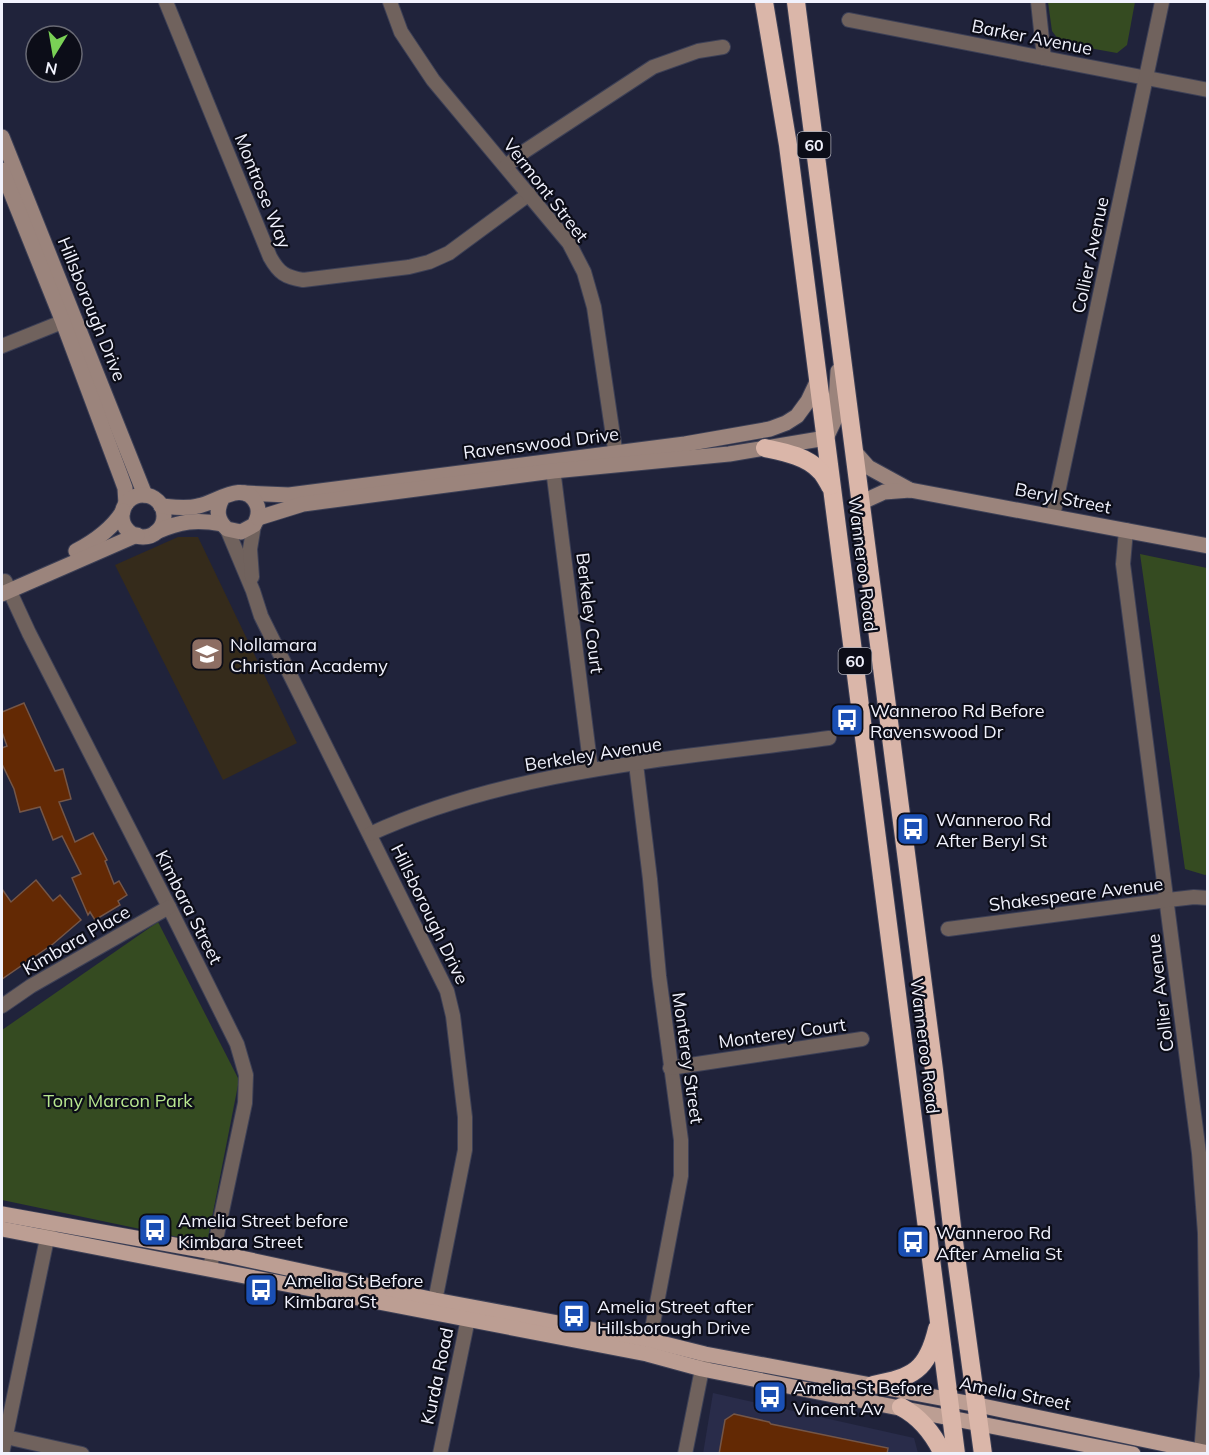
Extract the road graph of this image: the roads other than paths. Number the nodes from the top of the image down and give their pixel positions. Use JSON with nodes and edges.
{"nodes":[{"id":1,"x":166,"y":2,"type":"edge"},
{"id":2,"x":390,"y":2,"type":"edge"},
{"id":3,"x":764,"y":2,"type":"edge"},
{"id":4,"x":796,"y":2,"type":"edge"},
{"id":5,"x":1038,"y":2,"type":"edge"},
{"id":6,"x":1162,"y":2,"type":"edge"},
{"id":7,"x":849,"y":20,"type":"dead end"},
{"id":8,"x":723,"y":47,"type":"dead end"},
{"id":9,"x":1044,"y":58,"type":"junction"},
{"id":10,"x":1146,"y":78,"type":"junction"},
{"id":11,"x":1208,"y":90,"type":"edge"},
{"id":12,"x":2,"y":137,"type":"edge"},
{"id":13,"x":506,"y":166,"type":"junction"},
{"id":14,"x":2,"y":170,"type":"edge"},
{"id":15,"x":529,"y":194,"type":"junction"},
{"id":16,"x":69,"y":320,"type":"junction"},
{"id":17,"x":839,"y":335,"type":"junction"},
{"id":18,"x":2,"y":346,"type":"edge"},
{"id":19,"x":818,"y":380,"type":"junction"},
{"id":20,"x":826,"y":438,"type":"junction"},
{"id":21,"x":765,"y":448,"type":"junction"},
{"id":22,"x":854,"y":451,"type":"junction"},
{"id":23,"x":617,"y":459,"type":"junction"},
{"id":24,"x":553,"y":466,"type":"junction"},
{"id":25,"x":833,"y":490,"type":"junction"},
{"id":26,"x":910,"y":490,"type":"junction"},
{"id":27,"x":245,"y":493,"type":"junction"},
{"id":28,"x":145,"y":495,"type":"junction"},
{"id":29,"x":222,"y":499,"type":"junction"},
{"id":30,"x":860,"y":503,"type":"junction"},
{"id":31,"x":161,"y":506,"type":"junction"},
{"id":32,"x":124,"y":507,"type":"junction"},
{"id":33,"x":1053,"y":516,"type":"junction"},
{"id":34,"x":256,"y":521,"type":"junction"},
{"id":35,"x":224,"y":527,"type":"junction"},
{"id":36,"x":1126,"y":530,"type":"junction"},
{"id":37,"x":156,"y":532,"type":"junction"},
{"id":38,"x":137,"y":535,"type":"junction"},
{"id":39,"x":1208,"y":546,"type":"edge"},
{"id":40,"x":4,"y":587,"type":"edge"},
{"id":41,"x":253,"y":591,"type":"junction"},
{"id":42,"x":829,"y":738,"type":"dead end"},
{"id":43,"x":636,"y":764,"type":"junction"},
{"id":44,"x":591,"y":770,"type":"junction"},
{"id":45,"x":370,"y":834,"type":"junction"},
{"id":46,"x":1208,"y":898,"type":"edge"},
{"id":47,"x":1168,"y":900,"type":"junction"},
{"id":48,"x":169,"y":907,"type":"junction"},
{"id":49,"x":948,"y":929,"type":"dead end"},
{"id":50,"x":2,"y":1006,"type":"edge"},
{"id":51,"x":862,"y":1039,"type":"dead end"},
{"id":52,"x":670,"y":1068,"type":"junction"},
{"id":53,"x":2,"y":1214,"type":"edge"},
{"id":54,"x":2,"y":1229,"type":"edge"},
{"id":55,"x":49,"y":1231,"type":"junction"},
{"id":56,"x":213,"y":1252,"type":"junction"},
{"id":57,"x":209,"y":1269,"type":"junction"},
{"id":58,"x":434,"y":1307,"type":"junction"},
{"id":59,"x":469,"y":1313,"type":"junction"},
{"id":60,"x":939,"y":1321,"type":"junction"},
{"id":61,"x":648,"y":1347,"type":"junction"},
{"id":62,"x":704,"y":1361,"type":"junction"},
{"id":63,"x":873,"y":1385,"type":"junction"},
{"id":64,"x":901,"y":1407,"type":"junction"},
{"id":65,"x":950,"y":1408,"type":"junction"},
{"id":66,"x":979,"y":1414,"type":"junction"},
{"id":67,"x":6,"y":1437,"type":"junction"},
{"id":68,"x":1203,"y":1453,"type":"edge"},
{"id":69,"x":2,"y":1454,"type":"edge"},
{"id":70,"x":82,"y":1454,"type":"edge"},
{"id":71,"x":440,"y":1454,"type":"edge"},
{"id":72,"x":685,"y":1454,"type":"edge"},
{"id":73,"x":943,"y":1454,"type":"edge"},
{"id":74,"x":956,"y":1454,"type":"edge"},
{"id":75,"x":983,"y":1454,"type":"edge"},
{"id":76,"x":1132,"y":1454,"type":"edge"}],
"edges":[{"from":1,"to":15,"type":"street","name":"Montrose Way"},
{"from":2,"to":13,"type":"street","name":"Vermont Street"},
{"from":3,"to":19,"type":"highway","name":"Wanneroo Road","number":"60"},
{"from":4,"to":17,"type":"highway","name":"Wanneroo Road","number":"60"},
{"from":5,"to":9,"type":"street"},
{"from":6,"to":10,"type":"street","name":"Collier Avenue"},
{"from":7,"to":9,"type":"street","name":"Barker Avenue"},
{"from":8,"to":13,"type":"street"},
{"from":9,"to":10,"type":"street","name":"Barker Avenue"},
{"from":10,"to":11,"type":"street","name":"Barker Avenue"},
{"from":10,"to":33,"type":"street","name":"Collier Avenue"},
{"from":12,"to":16,"type":"street","name":"Hillsborough Drive"},
{"from":13,"to":15,"type":"street","name":"Vermont Street"},
{"from":14,"to":16,"type":"street","name":"Hillsborough Drive"},
{"from":15,"to":23,"type":"street","name":"Vermont Street"},
{"from":16,"to":18,"type":"street"},
{"from":16,"to":28,"type":"street","name":"Hillsborough Drive"},
{"from":16,"to":32,"type":"street","name":"Hillsborough Drive"},
{"from":17,"to":20,"type":"street"},
{"from":17,"to":22,"type":"highway","name":"Wanneroo Road","number":"60"},
{"from":19,"to":20,"type":"highway","name":"Wanneroo Road","number":"60"},
{"from":19,"to":23,"type":"street","name":"Ravenswood Drive"},
{"from":20,"to":21,"type":"street","name":"Ravenswood Drive"},
{"from":20,"to":25,"type":"highway","name":"Wanneroo Road","number":"60"},
{"from":21,"to":23,"type":"street","name":"Ravenswood Drive"},
{"from":21,"to":25,"type":"highway"},
{"from":22,"to":26,"type":"street","name":"Beryl Street"},
{"from":22,"to":30,"type":"highway","name":"Wanneroo Road","number":"60"},
{"from":23,"to":24,"type":"street","name":"Ravenswood Drive"},
{"from":24,"to":27,"type":"street","name":"Ravenswood Drive"},
{"from":24,"to":34,"type":"street","name":"Ravenswood Drive"},
{"from":24,"to":44,"type":"street","name":"Berkeley Court"},
{"from":25,"to":60,"type":"highway","name":"Wanneroo Road","number":"60"},
{"from":26,"to":30,"type":"street","name":"Beryl Street"},
{"from":26,"to":33,"type":"street","name":"Beryl Street"},
{"from":27,"to":29,"type":"street"},
{"from":27,"to":34,"type":"street"},
{"from":28,"to":31,"type":"street"},
{"from":28,"to":32,"type":"street"},
{"from":29,"to":31,"type":"street"},
{"from":29,"to":35,"type":"street"},
{"from":30,"to":66,"type":"highway","name":"Wanneroo Road","number":"60"},
{"from":31,"to":37,"type":"street"},
{"from":32,"to":38,"type":"street"},
{"from":32,"to":40,"type":"street"},
{"from":33,"to":36,"type":"street","name":"Beryl Street"},
{"from":34,"to":35,"type":"street"},
{"from":34,"to":41,"type":"street","name":"Hillsborough Drive"},
{"from":35,"to":37,"type":"street"},
{"from":35,"to":41,"type":"street","name":"Hillsborough Drive"},
{"from":36,"to":39,"type":"street","name":"Beryl Street"},
{"from":36,"to":47,"type":"street","name":"Collier Avenue"},
{"from":37,"to":38,"type":"street"},
{"from":38,"to":40,"type":"street"},
{"from":40,"to":48,"type":"street","name":"Kimbara Street"},
{"from":41,"to":45,"type":"street","name":"Hillsborough Drive"},
{"from":42,"to":43,"type":"street","name":"Berkeley Avenue"},
{"from":43,"to":44,"type":"street","name":"Berkeley Avenue"},
{"from":43,"to":52,"type":"street","name":"Monterey Street"},
{"from":44,"to":45,"type":"street","name":"Berkeley Avenue"},
{"from":45,"to":58,"type":"street","name":"Hillsborough Drive"},
{"from":46,"to":47,"type":"street","name":"Shakespeare Avenue"},
{"from":47,"to":49,"type":"street","name":"Shakespeare Avenue"},
{"from":47,"to":68,"type":"street","name":"Collier Avenue"},
{"from":48,"to":50,"type":"street","name":"Kimbara Place"},
{"from":48,"to":56,"type":"street","name":"Kimbara Street"},
{"from":51,"to":52,"type":"street","name":"Monterey Court"},
{"from":52,"to":61,"type":"street","name":"Monterey Street"},
{"from":53,"to":55,"type":"main road","name":"Amelia Street"},
{"from":54,"to":55,"type":"main road","name":"Amelia Street"},
{"from":55,"to":56,"type":"main road","name":"Amelia Street"},
{"from":55,"to":57,"type":"main road","name":"Amelia Street"},
{"from":55,"to":67,"type":"street"},
{"from":56,"to":57,"type":"street","name":"Kimbara Street"},
{"from":56,"to":58,"type":"main road","name":"Amelia Street"},
{"from":57,"to":58,"type":"main road","name":"Amelia Street"},
{"from":58,"to":59,"type":"main road","name":"Amelia Street"},
{"from":59,"to":61,"type":"main road","name":"Amelia Street"},
{"from":59,"to":71,"type":"street","name":"Kurda Road"},
{"from":60,"to":63,"type":"highway"},
{"from":60,"to":65,"type":"highway","name":"Wanneroo Road","number":"60"},
{"from":61,"to":62,"type":"main road","name":"Amelia Street"},
{"from":62,"to":63,"type":"main road","name":"Amelia Street"},
{"from":62,"to":64,"type":"main road","name":"Amelia Street"},
{"from":62,"to":72,"type":"street"},
{"from":63,"to":65,"type":"main road","name":"Amelia Street"},
{"from":64,"to":65,"type":"main road","name":"Amelia Street"},
{"from":64,"to":73,"type":"highway"},
{"from":65,"to":66,"type":"main road","name":"Amelia Street"},
{"from":65,"to":74,"type":"highway","name":"Wanneroo Road","number":"60"},
{"from":66,"to":68,"type":"main road","name":"Amelia Street"},
{"from":66,"to":75,"type":"highway","name":"Wanneroo Road","number":"60"},
{"from":66,"to":76,"type":"main road","name":"Amelia Street"},
{"from":67,"to":69,"type":"street"},
{"from":67,"to":70,"type":"street"}]}
